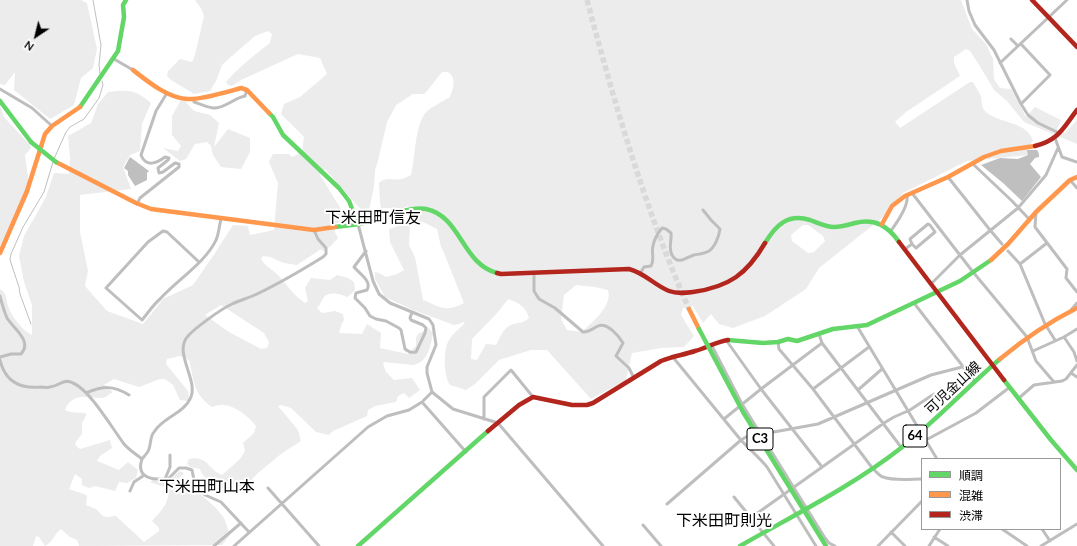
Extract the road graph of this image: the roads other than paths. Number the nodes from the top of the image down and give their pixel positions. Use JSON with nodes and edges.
{"nodes":[{"id":1,"x":126,"y":0,"type":"edge"},
{"id":2,"x":967,"y":0,"type":"edge"},
{"id":3,"x":1032,"y":0,"type":"edge"},
{"id":4,"x":1067,"y":0,"type":"edge"},
{"id":5,"x":1049,"y":18,"type":"junction"},
{"id":6,"x":1011,"y":39,"type":"dead end"},
{"id":7,"x":1020,"y":45,"type":"junction"},
{"id":8,"x":1077,"y":47,"type":"edge"},
{"id":9,"x":114,"y":59,"type":"junction"},
{"id":10,"x":1000,"y":63,"type":"junction"},
{"id":11,"x":133,"y":70,"type":"joint"},
{"id":12,"x":247,"y":90,"type":"junction"},
{"id":13,"x":1,"y":91,"type":"edge"},
{"id":14,"x":167,"y":93,"type":"junction"},
{"id":15,"x":194,"y":99,"type":"junction"},
{"id":16,"x":0,"y":101,"type":"edge"},
{"id":17,"x":1020,"y":104,"type":"junction"},
{"id":18,"x":1077,"y":110,"type":"edge"},
{"id":19,"x":52,"y":126,"type":"junction"},
{"id":20,"x":1059,"y":134,"type":"junction"},
{"id":21,"x":1055,"y":138,"type":"junction"},
{"id":22,"x":1058,"y":148,"type":"junction"},
{"id":23,"x":1077,"y":162,"type":"edge"},
{"id":24,"x":973,"y":164,"type":"junction"},
{"id":25,"x":948,"y":177,"type":"junction"},
{"id":26,"x":1077,"y":177,"type":"edge"},
{"id":27,"x":1070,"y":180,"type":"junction"},
{"id":28,"x":1077,"y":188,"type":"edge"},
{"id":29,"x":912,"y":193,"type":"junction"},
{"id":30,"x":907,"y":195,"type":"junction"},
{"id":31,"x":137,"y":204,"type":"junction"},
{"id":32,"x":1018,"y":208,"type":"junction"},
{"id":33,"x":703,"y":210,"type":"dead end"},
{"id":34,"x":1036,"y":212,"type":"junction"},
{"id":35,"x":221,"y":219,"type":"junction"},
{"id":36,"x":1029,"y":219,"type":"junction"},
{"id":37,"x":358,"y":224,"type":"junction"},
{"id":38,"x":882,"y":224,"type":"junction"},
{"id":39,"x":314,"y":230,"type":"junction"},
{"id":40,"x":990,"y":230,"type":"junction"},
{"id":41,"x":890,"y":232,"type":"junction"},
{"id":42,"x":1047,"y":243,"type":"junction"},
{"id":43,"x":912,"y":244,"type":"junction"},
{"id":44,"x":1002,"y":244,"type":"dead end"},
{"id":45,"x":905,"y":250,"type":"junction"},
{"id":46,"x":366,"y":251,"type":"junction"},
{"id":47,"x":1008,"y":251,"type":"dead end"},
{"id":48,"x":0,"y":253,"type":"edge"},
{"id":49,"x":960,"y":255,"type":"junction"},
{"id":50,"x":199,"y":262,"type":"junction"},
{"id":51,"x":1020,"y":264,"type":"junction"},
{"id":52,"x":641,"y":272,"type":"junction"},
{"id":53,"x":973,"y":272,"type":"junction"},
{"id":54,"x":534,"y":273,"type":"junction"},
{"id":55,"x":932,"y":283,"type":"junction"},
{"id":56,"x":938,"y":291,"type":"junction"},
{"id":57,"x":1077,"y":292,"type":"edge"},
{"id":58,"x":0,"y":296,"type":"edge"},
{"id":59,"x":914,"y":303,"type":"junction"},
{"id":60,"x":1077,"y":303,"type":"edge"},
{"id":61,"x":1077,"y":308,"type":"edge"},
{"id":62,"x":689,"y":309,"type":"tunnel mouth"},
{"id":63,"x":1070,"y":311,"type":"junction"},
{"id":64,"x":412,"y":312,"type":"junction"},
{"id":65,"x":1045,"y":324,"type":"junction"},
{"id":66,"x":857,"y":326,"type":"junction"},
{"id":67,"x":1077,"y":329,"type":"edge"},
{"id":68,"x":819,"y":334,"type":"junction"},
{"id":69,"x":1027,"y":337,"type":"junction"},
{"id":70,"x":1064,"y":337,"type":"junction"},
{"id":71,"x":726,"y":340,"type":"junction"},
{"id":72,"x":1055,"y":340,"type":"junction"},
{"id":73,"x":778,"y":342,"type":"junction"},
{"id":74,"x":822,"y":343,"type":"junction"},
{"id":75,"x":711,"y":344,"type":"junction"},
{"id":76,"x":869,"y":346,"type":"junction"},
{"id":77,"x":1033,"y":351,"type":"junction"},
{"id":78,"x":672,"y":356,"type":"junction"},
{"id":79,"x":0,"y":357,"type":"edge"},
{"id":80,"x":0,"y":360,"type":"edge"},
{"id":81,"x":1077,"y":362,"type":"edge"},
{"id":82,"x":792,"y":364,"type":"junction"},
{"id":83,"x":1077,"y":365,"type":"edge"},
{"id":84,"x":993,"y":366,"type":"junction"},
{"id":85,"x":962,"y":367,"type":"junction"},
{"id":86,"x":842,"y":368,"type":"junction"},
{"id":87,"x":882,"y":369,"type":"junction"},
{"id":88,"x":1071,"y":373,"type":"junction"},
{"id":89,"x":1077,"y":377,"type":"edge"},
{"id":90,"x":634,"y":378,"type":"junction"},
{"id":91,"x":975,"y":382,"type":"junction"},
{"id":92,"x":1054,"y":382,"type":"junction"},
{"id":93,"x":1010,"y":387,"type":"junction"},
{"id":94,"x":761,"y":389,"type":"junction"},
{"id":95,"x":813,"y":389,"type":"junction"},
{"id":96,"x":858,"y":390,"type":"junction"},
{"id":97,"x":896,"y":390,"type":"junction"},
{"id":98,"x":432,"y":392,"type":"junction"},
{"id":99,"x":86,"y":393,"type":"junction"},
{"id":100,"x":934,"y":394,"type":"dead end"},
{"id":101,"x":129,"y":395,"type":"dead end"},
{"id":102,"x":533,"y":396,"type":"junction"},
{"id":103,"x":1019,"y":398,"type":"junction"},
{"id":104,"x":422,"y":402,"type":"junction"},
{"id":105,"x":868,"y":403,"type":"junction"},
{"id":106,"x":742,"y":404,"type":"junction"},
{"id":107,"x":908,"y":410,"type":"junction"},
{"id":108,"x":834,"y":417,"type":"junction"},
{"id":109,"x":484,"y":419,"type":"junction"},
{"id":110,"x":724,"y":419,"type":"junction"},
{"id":111,"x":498,"y":423,"type":"junction"},
{"id":112,"x":884,"y":423,"type":"junction"},
{"id":113,"x":792,"y":429,"type":"junction"},
{"id":114,"x":921,"y":432,"type":"junction"},
{"id":115,"x":761,"y":433,"type":"junction"},
{"id":116,"x":741,"y":440,"type":"junction"},
{"id":117,"x":926,"y":440,"type":"junction"},
{"id":118,"x":855,"y":443,"type":"junction"},
{"id":119,"x":901,"y":447,"type":"junction"},
{"id":120,"x":466,"y":452,"type":"junction"},
{"id":121,"x":170,"y":455,"type":"dead end"},
{"id":122,"x":936,"y":458,"type":"edge"},
{"id":123,"x":142,"y":459,"type":"junction"},
{"id":124,"x":777,"y":460,"type":"junction"},
{"id":125,"x":822,"y":466,"type":"junction"},
{"id":126,"x":767,"y":467,"type":"junction"},
{"id":127,"x":873,"y":468,"type":"junction"},
{"id":128,"x":1077,"y":468,"type":"edge"},
{"id":129,"x":143,"y":476,"type":"junction"},
{"id":130,"x":165,"y":479,"type":"junction"},
{"id":131,"x":921,"y":480,"type":"edge"},
{"id":132,"x":794,"y":487,"type":"junction"},
{"id":133,"x":268,"y":488,"type":"dead end"},
{"id":134,"x":130,"y":491,"type":"dead end"},
{"id":135,"x":783,"y":494,"type":"junction"},
{"id":136,"x":734,"y":497,"type":"dead end"},
{"id":137,"x":921,"y":502,"type":"edge"},
{"id":138,"x":282,"y":504,"type":"junction"},
{"id":139,"x":666,"y":504,"type":"dead end"},
{"id":140,"x":808,"y":509,"type":"junction"},
{"id":141,"x":797,"y":515,"type":"junction"},
{"id":142,"x":752,"y":517,"type":"junction"},
{"id":143,"x":241,"y":523,"type":"junction"},
{"id":144,"x":1077,"y":524,"type":"edge"},
{"id":145,"x":643,"y":525,"type":"dead end"},
{"id":146,"x":939,"y":530,"type":"edge"},
{"id":147,"x":1003,"y":530,"type":"edge"},
{"id":148,"x":1043,"y":530,"type":"edge"},
{"id":149,"x":249,"y":532,"type":"junction"},
{"id":150,"x":764,"y":532,"type":"junction"},
{"id":151,"x":891,"y":532,"type":"junction"},
{"id":152,"x":934,"y":537,"type":"junction"},
{"id":153,"x":825,"y":538,"type":"junction"},
{"id":154,"x":1050,"y":541,"type":"junction"},
{"id":155,"x":214,"y":546,"type":"edge"},
{"id":156,"x":234,"y":546,"type":"edge"},
{"id":157,"x":320,"y":546,"type":"edge"},
{"id":158,"x":358,"y":546,"type":"edge"},
{"id":159,"x":603,"y":546,"type":"edge"},
{"id":160,"x":661,"y":546,"type":"edge"},
{"id":161,"x":740,"y":546,"type":"edge"},
{"id":162,"x":774,"y":546,"type":"edge"},
{"id":163,"x":815,"y":546,"type":"edge"},
{"id":164,"x":826,"y":546,"type":"edge"},
{"id":165,"x":835,"y":546,"type":"edge"},
{"id":166,"x":878,"y":546,"type":"edge"},
{"id":167,"x":905,"y":546,"type":"edge"},
{"id":168,"x":929,"y":546,"type":"edge"},
{"id":169,"x":948,"y":546,"type":"edge"},
{"id":170,"x":1027,"y":546,"type":"edge"},
{"id":171,"x":1041,"y":546,"type":"edge"},
{"id":172,"x":1053,"y":546,"type":"edge"}],
"edges":[{"from":1,"to":9,"type":"main road"},
{"from":2,"to":10,"type":"street"},
{"from":3,"to":5,"type":"main road"},
{"from":4,"to":5,"type":"street"},
{"from":5,"to":7,"type":"street"},
{"from":5,"to":8,"type":"main road"},
{"from":6,"to":7,"type":"street"},
{"from":7,"to":10,"type":"street"},
{"from":7,"to":17,"type":"street"},
{"from":9,"to":11,"type":"street"},
{"from":9,"to":19,"type":"main road"},
{"from":10,"to":17,"type":"street"},
{"from":11,"to":14,"type":"main road"},
{"from":12,"to":15,"type":"main road"},
{"from":12,"to":15,"type":"street"},
{"from":12,"to":37,"type":"main road"},
{"from":13,"to":19,"type":"street"},
{"from":14,"to":15,"type":"main road"},
{"from":14,"to":31,"type":"street"},
{"from":16,"to":31,"type":"main road","bridge":true},
{"from":17,"to":20,"type":"street"},
{"from":18,"to":20,"type":"main road"},
{"from":19,"to":48,"type":"main road"},
{"from":20,"to":21,"type":"main road"},
{"from":21,"to":22,"type":"street"},
{"from":21,"to":24,"type":"main road"},
{"from":22,"to":23,"type":"street"},
{"from":22,"to":32,"type":"street"},
{"from":24,"to":25,"type":"main road"},
{"from":24,"to":32,"type":"street"},
{"from":25,"to":29,"type":"main road"},
{"from":25,"to":40,"type":"street"},
{"from":26,"to":27,"type":"main road"},
{"from":27,"to":28,"type":"street"},
{"from":27,"to":34,"type":"main road"},
{"from":29,"to":30,"type":"main road"},
{"from":29,"to":49,"type":"street"},
{"from":30,"to":38,"type":"main road"},
{"from":30,"to":41,"type":"street"},
{"from":31,"to":35,"type":"main road"},
{"from":32,"to":36,"type":"street"},
{"from":32,"to":40,"type":"street"},
{"from":33,"to":52,"type":"street"},
{"from":34,"to":36,"type":"main road"},
{"from":34,"to":42,"type":"street"},
{"from":35,"to":39,"type":"main road"},
{"from":35,"to":50,"type":"street"},
{"from":36,"to":53,"type":"main road"},
{"from":37,"to":39,"type":"main road"},
{"from":37,"to":46,"type":"street"},
{"from":37,"to":54,"type":"main road"},
{"from":38,"to":41,"type":"main road"},
{"from":38,"to":52,"type":"main road"},
{"from":39,"to":123,"type":"street"},
{"from":40,"to":44,"type":"street"},
{"from":40,"to":49,"type":"street"},
{"from":41,"to":45,"type":"main road"},
{"from":42,"to":51,"type":"street"},
{"from":42,"to":57,"type":"street"},
{"from":43,"to":43,"type":"street"},
{"from":43,"to":45,"type":"street"},
{"from":45,"to":55,"type":"main road"},
{"from":46,"to":64,"type":"street"},
{"from":46,"to":64,"type":"street"},
{"from":47,"to":51,"type":"street"},
{"from":49,"to":53,"type":"street"},
{"from":49,"to":55,"type":"street"},
{"from":50,"to":50,"type":"street"},
{"from":51,"to":65,"type":"street"},
{"from":52,"to":54,"type":"main road"},
{"from":53,"to":56,"type":"main road"},
{"from":53,"to":69,"type":"street"},
{"from":54,"to":90,"type":"street"},
{"from":55,"to":56,"type":"main road"},
{"from":56,"to":59,"type":"main road"},
{"from":56,"to":84,"type":"main road"},
{"from":58,"to":79,"type":"street"},
{"from":59,"to":66,"type":"main road"},
{"from":59,"to":85,"type":"street"},
{"from":60,"to":63,"type":"street"},
{"from":61,"to":63,"type":"main road","name":"可児金山線","number":"64"},
{"from":62,"to":164,"type":"main road","number":"C3","bridge":true},
{"from":63,"to":65,"type":"main road","name":"可児金山線","number":"64"},
{"from":64,"to":98,"type":"street"},
{"from":65,"to":69,"type":"main road","name":"可児金山線","number":"64"},
{"from":65,"to":72,"type":"street"},
{"from":66,"to":68,"type":"main road"},
{"from":66,"to":76,"type":"street"},
{"from":67,"to":70,"type":"street"},
{"from":68,"to":73,"type":"main road"},
{"from":68,"to":74,"type":"street"},
{"from":69,"to":77,"type":"street"},
{"from":69,"to":84,"type":"main road","name":"可児金山線","number":"64"},
{"from":70,"to":72,"type":"street"},
{"from":70,"to":81,"type":"street"},
{"from":71,"to":73,"type":"main road"},
{"from":71,"to":75,"type":"main road"},
{"from":71,"to":94,"type":"street"},
{"from":72,"to":77,"type":"street"},
{"from":73,"to":82,"type":"street"},
{"from":74,"to":82,"type":"street"},
{"from":74,"to":86,"type":"street"},
{"from":75,"to":78,"type":"main road"},
{"from":75,"to":106,"type":"street"},
{"from":76,"to":86,"type":"street"},
{"from":76,"to":87,"type":"street"},
{"from":77,"to":92,"type":"street"},
{"from":78,"to":90,"type":"main road"},
{"from":78,"to":110,"type":"street"},
{"from":80,"to":99,"type":"street"},
{"from":82,"to":94,"type":"street"},
{"from":82,"to":95,"type":"street"},
{"from":83,"to":88,"type":"street"},
{"from":84,"to":91,"type":"main road","name":"可児金山線","number":"64"},
{"from":84,"to":93,"type":"main road"},
{"from":85,"to":91,"type":"street"},
{"from":85,"to":97,"type":"street"},
{"from":86,"to":95,"type":"street"},
{"from":86,"to":96,"type":"street"},
{"from":87,"to":96,"type":"street"},
{"from":87,"to":97,"type":"street"},
{"from":88,"to":89,"type":"street"},
{"from":88,"to":92,"type":"street"},
{"from":90,"to":102,"type":"main road"},
{"from":91,"to":114,"type":"main road","name":"可児金山線","number":"64"},
{"from":92,"to":103,"type":"street"},
{"from":93,"to":103,"type":"main road"},
{"from":93,"to":117,"type":"street"},
{"from":94,"to":106,"type":"street"},
{"from":94,"to":113,"type":"street"},
{"from":95,"to":108,"type":"street"},
{"from":96,"to":105,"type":"street"},
{"from":97,"to":105,"type":"street"},
{"from":97,"to":107,"type":"street"},
{"from":98,"to":104,"type":"street"},
{"from":98,"to":109,"type":"street"},
{"from":99,"to":101,"type":"street"},
{"from":99,"to":123,"type":"street"},
{"from":100,"to":107,"type":"street"},
{"from":102,"to":109,"type":"street"},
{"from":102,"to":111,"type":"main road"},
{"from":103,"to":128,"type":"main road"},
{"from":104,"to":120,"type":"street"},
{"from":104,"to":138,"type":"street"},
{"from":105,"to":108,"type":"street"},
{"from":105,"to":112,"type":"street"},
{"from":106,"to":110,"type":"street"},
{"from":106,"to":115,"type":"street"},
{"from":107,"to":112,"type":"street"},
{"from":107,"to":114,"type":"street"},
{"from":108,"to":113,"type":"street"},
{"from":108,"to":118,"type":"street"},
{"from":109,"to":111,"type":"street"},
{"from":110,"to":116,"type":"street"},
{"from":111,"to":120,"type":"main road"},
{"from":111,"to":159,"type":"street"},
{"from":112,"to":118,"type":"street"},
{"from":112,"to":119,"type":"street"},
{"from":113,"to":115,"type":"street"},
{"from":113,"to":125,"type":"street"},
{"from":114,"to":117,"type":"street"},
{"from":114,"to":119,"type":"main road","name":"可児金山線","number":"64"},
{"from":115,"to":116,"type":"street"},
{"from":115,"to":124,"type":"street"},
{"from":116,"to":126,"type":"street"},
{"from":116,"to":139,"type":"street"},
{"from":117,"to":122,"type":"street"},
{"from":118,"to":125,"type":"street"},
{"from":118,"to":127,"type":"street"},
{"from":119,"to":127,"type":"main road","name":"可児金山線","number":"64"},
{"from":120,"to":158,"type":"main road"},
{"from":121,"to":130,"type":"street"},
{"from":123,"to":129,"type":"street"},
{"from":124,"to":126,"type":"street"},
{"from":124,"to":132,"type":"street"},
{"from":125,"to":132,"type":"street"},
{"from":126,"to":135,"type":"street"},
{"from":127,"to":131,"type":"street"},
{"from":127,"to":140,"type":"main road","name":"可児金山線","number":"64"},
{"from":129,"to":130,"type":"street"},
{"from":129,"to":134,"type":"street"},
{"from":130,"to":143,"type":"street"},
{"from":132,"to":135,"type":"street"},
{"from":132,"to":140,"type":"street"},
{"from":133,"to":138,"type":"street"},
{"from":135,"to":141,"type":"street"},
{"from":135,"to":142,"type":"street"},
{"from":136,"to":142,"type":"street"},
{"from":137,"to":151,"type":"street"},
{"from":138,"to":149,"type":"street"},
{"from":138,"to":157,"type":"street"},
{"from":140,"to":141,"type":"main road","name":"可児金山線","number":"64"},
{"from":140,"to":153,"type":"street"},
{"from":141,"to":150,"type":"main road","name":"可児金山線","number":"64"},
{"from":141,"to":163,"type":"street"},
{"from":142,"to":150,"type":"street"},
{"from":143,"to":149,"type":"street"},
{"from":143,"to":155,"type":"street"},
{"from":144,"to":154,"type":"street"},
{"from":145,"to":160,"type":"street"},
{"from":146,"to":152,"type":"street"},
{"from":147,"to":170,"type":"street"},
{"from":148,"to":154,"type":"street"},
{"from":149,"to":156,"type":"street"},
{"from":150,"to":161,"type":"main road","name":"可児金山線","number":"64"},
{"from":150,"to":162,"type":"street"},
{"from":151,"to":166,"type":"street"},
{"from":151,"to":167,"type":"street"},
{"from":152,"to":168,"type":"street"},
{"from":152,"to":169,"type":"street"},
{"from":153,"to":163,"type":"street"},
{"from":153,"to":165,"type":"street"},
{"from":154,"to":171,"type":"street"},
{"from":154,"to":172,"type":"street"}]}
